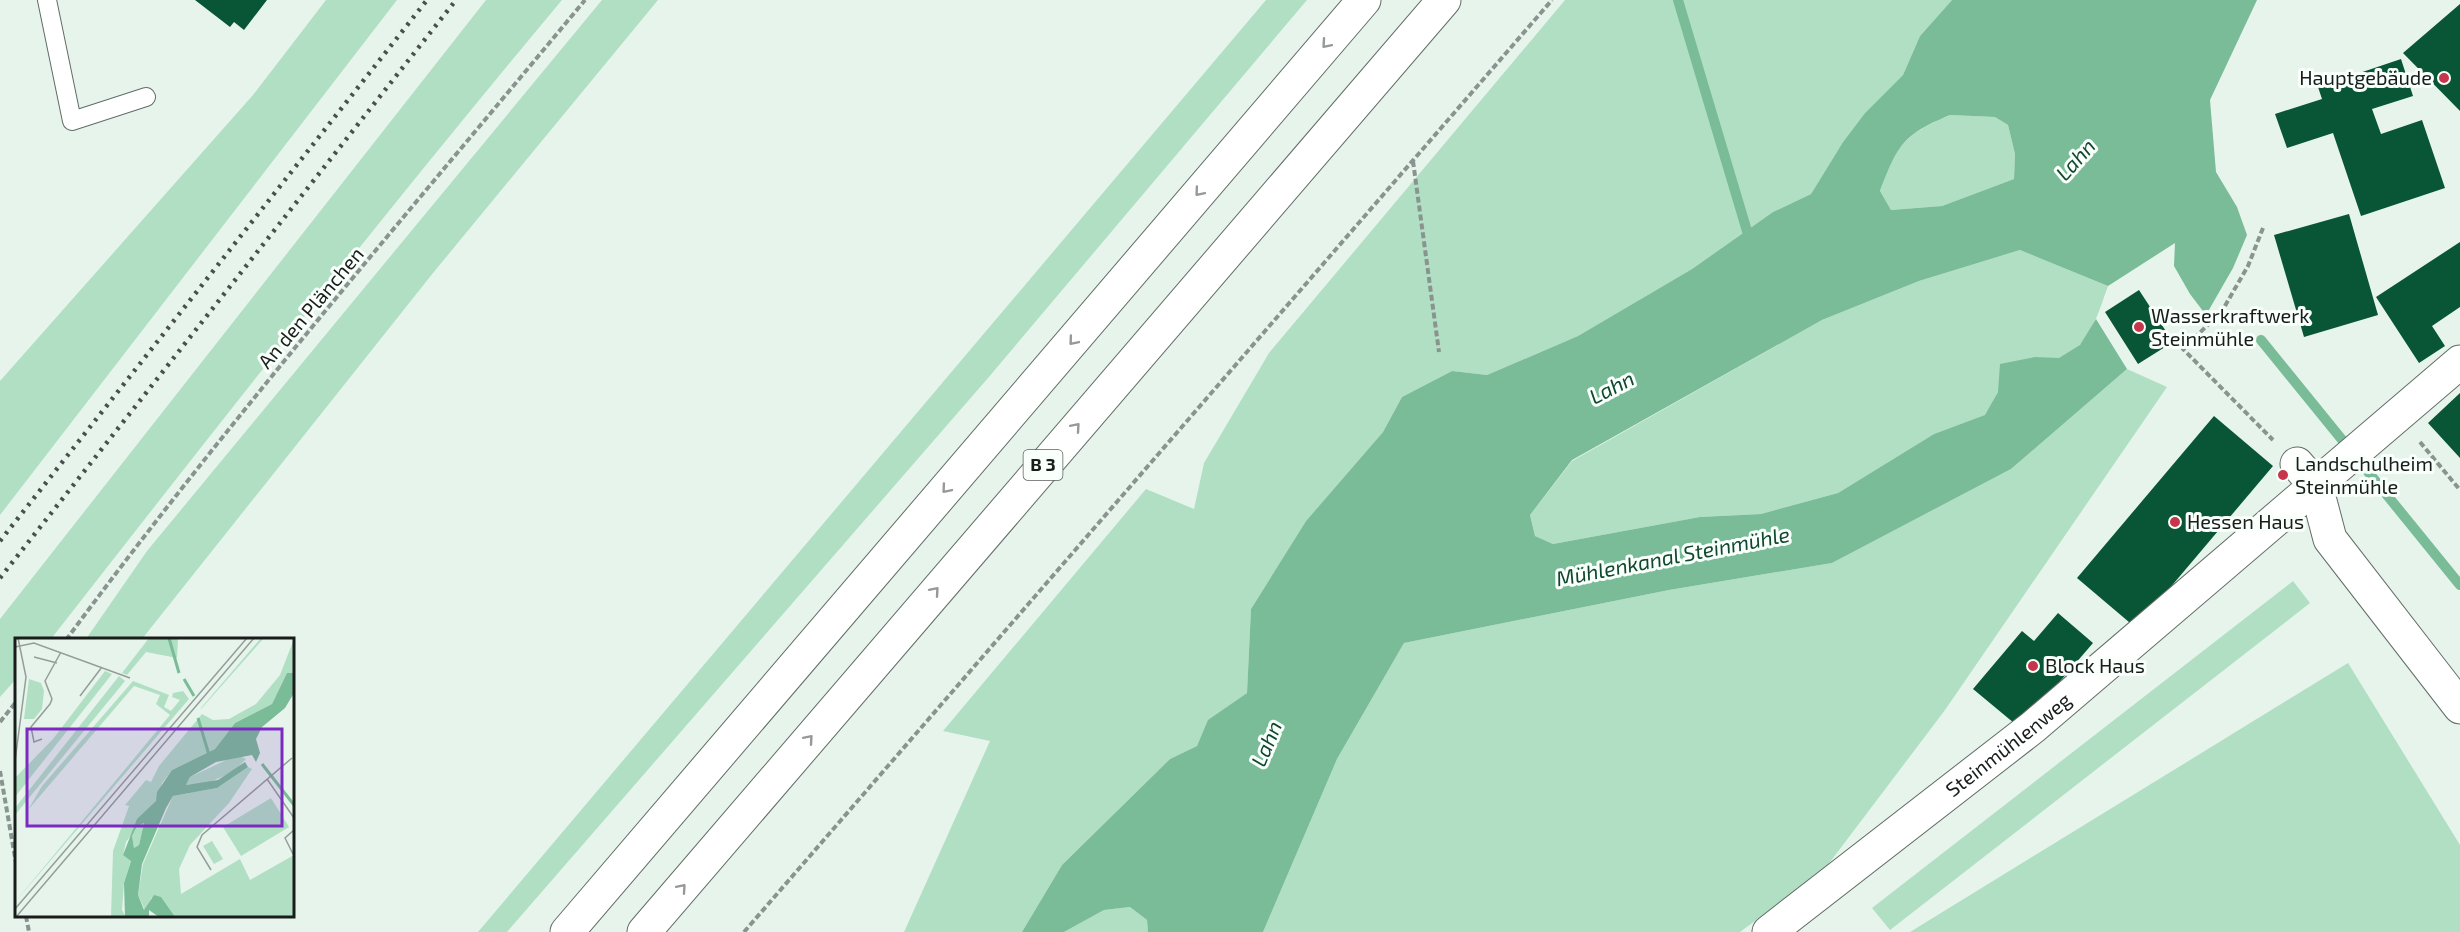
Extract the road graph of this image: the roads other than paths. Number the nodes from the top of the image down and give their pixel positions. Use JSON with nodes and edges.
{"nodes":[{"id":1,"x":46,"y":0,"type":"edge"},
{"id":2,"x":1364,"y":0,"type":"edge"},
{"id":3,"x":1444,"y":0,"type":"edge"},
{"id":4,"x":147,"y":97,"type":"dead end"},
{"id":5,"x":2460,"y":362,"type":"edge"},
{"id":6,"x":2317,"y":473,"type":"junction"},
{"id":7,"x":2460,"y":707,"type":"edge"},
{"id":8,"x":567,"y":932,"type":"edge"},
{"id":9,"x":644,"y":932,"type":"edge"},
{"id":10,"x":1770,"y":932,"type":"edge"}],
"edges":[{"from":1,"to":4,"type":"lane"},
{"from":2,"to":8,"type":"main road","one_way":true},
{"from":9,"to":3,"type":"main road","number":"B 3","one_way":true},
{"from":5,"to":6,"type":"main road","name":"Steinmühlenweg"},
{"from":6,"to":7,"type":"main road"},
{"from":6,"to":10,"type":"main road","name":"Steinmühlenweg"}]}
